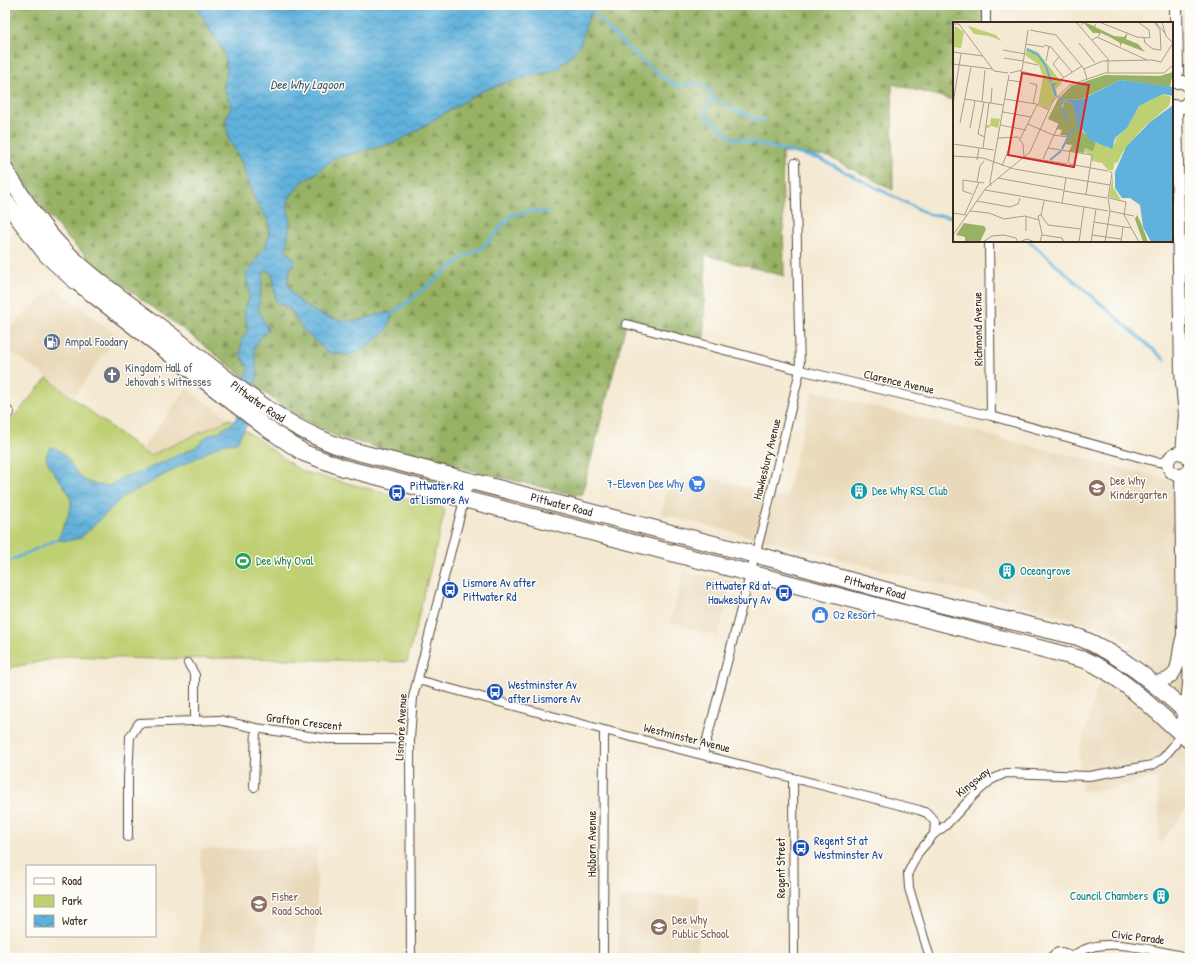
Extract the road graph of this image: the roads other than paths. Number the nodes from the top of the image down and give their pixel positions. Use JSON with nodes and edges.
{"nodes":[{"id":1,"x":986,"y":5,"type":"edge"},
{"id":2,"x":1176,"y":5,"type":"edge"},
{"id":3,"x":986,"y":22,"type":"edge"},
{"id":4,"x":1173,"y":82,"type":"edge"},
{"id":5,"x":1190,"y":88,"type":"edge"},
{"id":6,"x":1190,"y":100,"type":"edge"},
{"id":7,"x":1174,"y":107,"type":"edge"},
{"id":8,"x":795,"y":163,"type":"dead end"},
{"id":9,"x":5,"y":170,"type":"edge"},
{"id":10,"x":5,"y":201,"type":"edge"},
{"id":11,"x":989,"y":242,"type":"edge"},
{"id":12,"x":626,"y":324,"type":"dead end"},
{"id":13,"x":800,"y":370,"type":"junction"},
{"id":14,"x":991,"y":416,"type":"junction"},
{"id":15,"x":1182,"y":454,"type":"junction"},
{"id":16,"x":1168,"y":462,"type":"junction"},
{"id":17,"x":1181,"y":476,"type":"junction"},
{"id":18,"x":469,"y":481,"type":"junction"},
{"id":19,"x":464,"y":499,"type":"junction"},
{"id":20,"x":754,"y":554,"type":"junction"},
{"id":21,"x":750,"y":572,"type":"junction"},
{"id":22,"x":1183,"y":636,"type":"junction"},
{"id":23,"x":188,"y":663,"type":"dead end"},
{"id":24,"x":418,"y":680,"type":"junction"},
{"id":25,"x":1150,"y":682,"type":"junction"},
{"id":26,"x":1188,"y":713,"type":"edge"},
{"id":27,"x":195,"y":720,"type":"junction"},
{"id":28,"x":256,"y":728,"type":"junction"},
{"id":29,"x":604,"y":730,"type":"junction"},
{"id":30,"x":1185,"y":736,"type":"edge"},
{"id":31,"x":410,"y":739,"type":"junction"},
{"id":32,"x":703,"y":754,"type":"junction"},
{"id":33,"x":793,"y":779,"type":"junction"},
{"id":34,"x":254,"y":787,"type":"dead end"},
{"id":35,"x":934,"y":834,"type":"junction"},
{"id":36,"x":128,"y":837,"type":"dead end"},
{"id":37,"x":412,"y":958,"type":"edge"},
{"id":38,"x":604,"y":958,"type":"edge"},
{"id":39,"x":794,"y":958,"type":"edge"},
{"id":40,"x":930,"y":958,"type":"edge"},
{"id":41,"x":1030,"y":958,"type":"edge"},
{"id":42,"x":1043,"y":958,"type":"edge"},
{"id":43,"x":1051,"y":958,"type":"edge"},
{"id":44,"x":1071,"y":958,"type":"edge"},
{"id":45,"x":1180,"y":958,"type":"edge"}],
"edges":[{"from":1,"to":3,"type":"street"},
{"from":2,"to":4,"type":"main road"},
{"from":4,"to":5,"type":"main road"},
{"from":6,"to":7,"type":"main road"},
{"from":7,"to":15,"type":"main road"},
{"from":8,"to":13,"type":"street","name":"Hawkesbury Avenue"},
{"from":9,"to":18,"type":"highway","name":"Pittwater Road"},
{"from":10,"to":19,"type":"highway","name":"Pittwater Road"},
{"from":11,"to":14,"type":"street","name":"Richmond Avenue"},
{"from":12,"to":13,"type":"street","name":"Clarence Avenue"},
{"from":13,"to":14,"type":"street","name":"Clarence Avenue"},
{"from":13,"to":20,"type":"street","name":"Hawkesbury Avenue"},
{"from":14,"to":16,"type":"street","name":"Clarence Avenue"},
{"from":15,"to":16,"type":"main road"},
{"from":15,"to":17,"type":"main road"},
{"from":16,"to":17,"type":"main road"},
{"from":17,"to":22,"type":"main road"},
{"from":18,"to":19,"type":"street","name":"Lismore Avenue"},
{"from":18,"to":20,"type":"highway","name":"Pittwater Road"},
{"from":19,"to":21,"type":"highway","name":"Pittwater Road"},
{"from":19,"to":24,"type":"street","name":"Lismore Avenue"},
{"from":20,"to":21,"type":"street","name":"Hawkesbury Avenue"},
{"from":20,"to":25,"type":"highway","name":"Pittwater Road"},
{"from":21,"to":30,"type":"highway","name":"Pittwater Road"},
{"from":21,"to":32,"type":"street","name":"Hawkesbury Avenue"},
{"from":22,"to":25,"type":"main road"},
{"from":22,"to":26,"type":"main road"},
{"from":23,"to":27,"type":"street"},
{"from":24,"to":29,"type":"street","name":"Westminster Avenue"},
{"from":24,"to":31,"type":"street","name":"Lismore Avenue"},
{"from":25,"to":26,"type":"highway","name":"Pittwater Road"},
{"from":26,"to":30,"type":"main road"},
{"from":27,"to":28,"type":"street","name":"Grafton Crescent"},
{"from":27,"to":36,"type":"street","name":"Grafton Crescent"},
{"from":28,"to":31,"type":"street","name":"Grafton Crescent"},
{"from":28,"to":34,"type":"street"},
{"from":29,"to":32,"type":"street","name":"Westminster Avenue"},
{"from":29,"to":38,"type":"street","name":"Holborn Avenue"},
{"from":30,"to":35,"type":"street","name":"Kingsway"},
{"from":31,"to":37,"type":"street","name":"Lismore Avenue"},
{"from":32,"to":33,"type":"street","name":"Westminster Avenue"},
{"from":33,"to":35,"type":"street","name":"Westminster Avenue"},
{"from":33,"to":39,"type":"street","name":"Regent Street"},
{"from":35,"to":40,"type":"street","name":"Kingsway"},
{"from":41,"to":42,"type":"street"},
{"from":43,"to":44,"type":"street"},
{"from":44,"to":45,"type":"street","name":"Civic Parade"}]}
